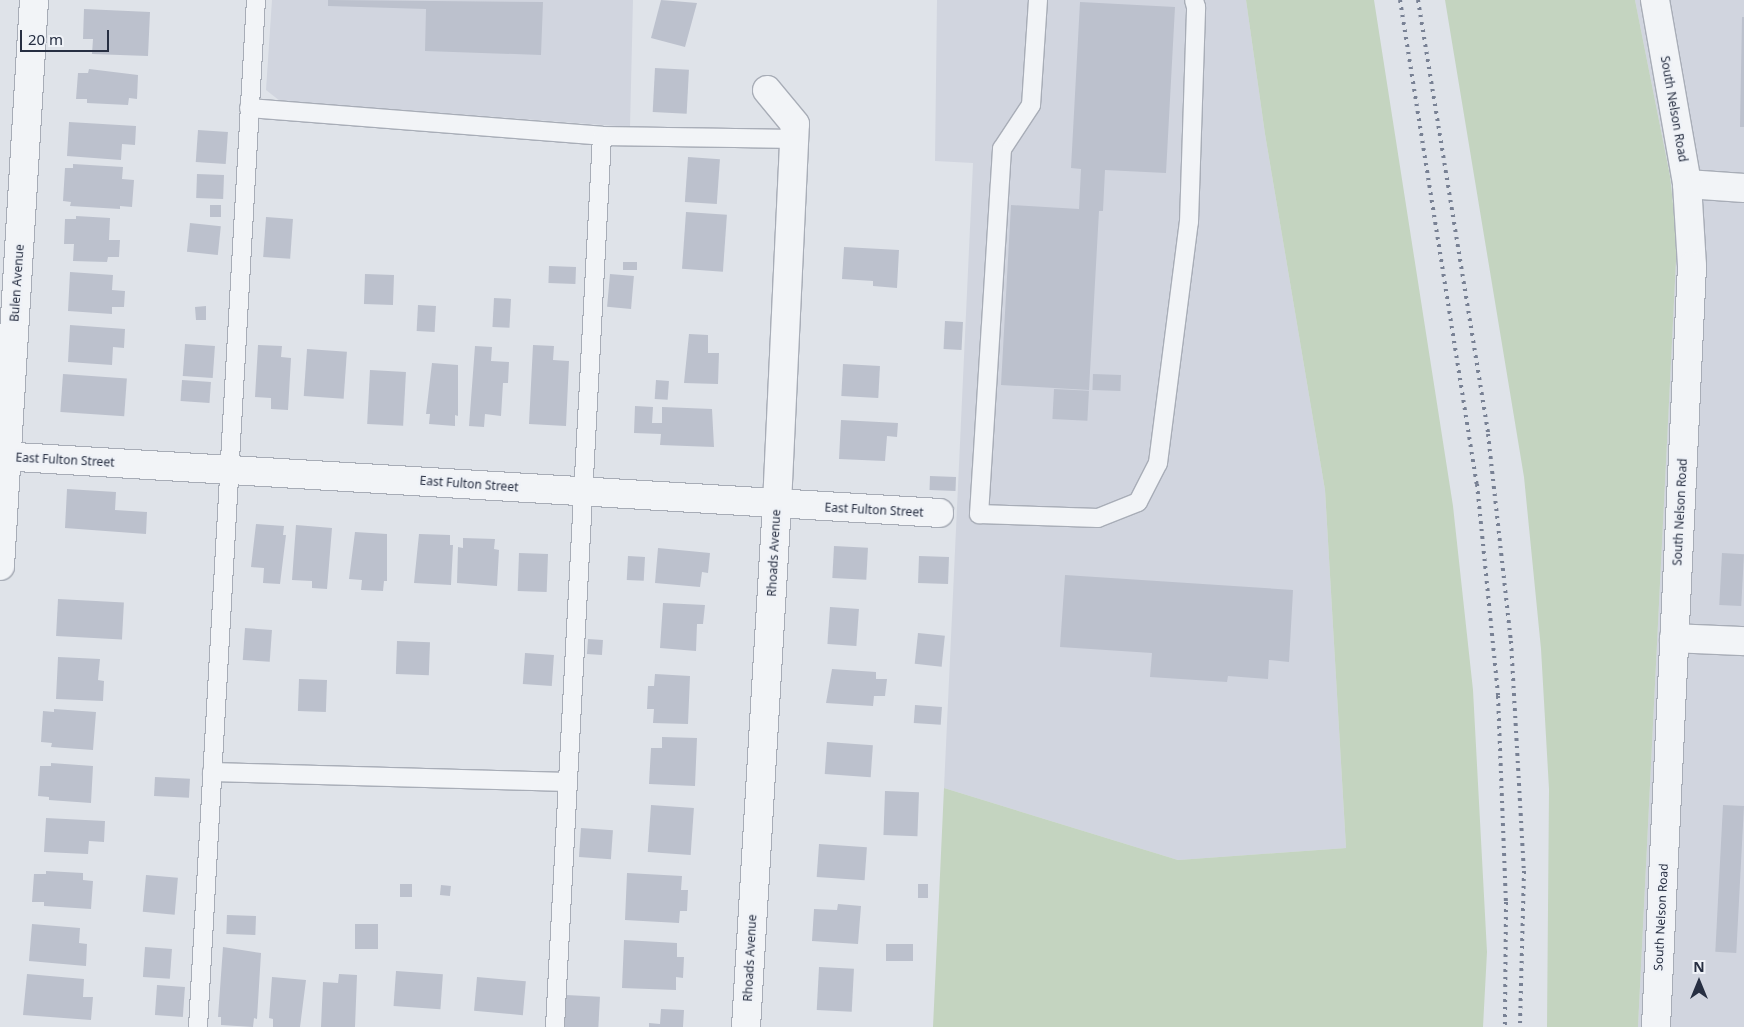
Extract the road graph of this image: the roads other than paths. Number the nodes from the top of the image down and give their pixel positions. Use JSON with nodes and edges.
{"nodes":[{"id":1,"x":34,"y":0,"type":"edge"},
{"id":2,"x":256,"y":0,"type":"edge"},
{"id":3,"x":1038,"y":0,"type":"edge"},
{"id":4,"x":1194,"y":0,"type":"edge"},
{"id":5,"x":1655,"y":0,"type":"edge"},
{"id":6,"x":766,"y":90,"type":"dead end"},
{"id":7,"x":249,"y":108,"type":"junction"},
{"id":8,"x":602,"y":136,"type":"junction"},
{"id":9,"x":794,"y":139,"type":"junction"},
{"id":10,"x":1687,"y":184,"type":"junction"},
{"id":11,"x":1744,"y":188,"type":"edge"},
{"id":12,"x":3,"y":457,"type":"edge"},
{"id":13,"x":230,"y":468,"type":"junction"},
{"id":14,"x":584,"y":491,"type":"junction"},
{"id":15,"x":777,"y":504,"type":"junction"},
{"id":16,"x":939,"y":513,"type":"dead end"},
{"id":17,"x":0,"y":566,"type":"edge"},
{"id":18,"x":1674,"y":638,"type":"junction"},
{"id":19,"x":1744,"y":642,"type":"edge"},
{"id":20,"x":212,"y":772,"type":"junction"},
{"id":21,"x":568,"y":782,"type":"junction"},
{"id":22,"x":198,"y":1027,"type":"edge"},
{"id":23,"x":554,"y":1027,"type":"edge"},
{"id":24,"x":746,"y":1027,"type":"edge"},
{"id":25,"x":1656,"y":1027,"type":"edge"}],
"edges":[{"from":1,"to":12,"type":"street","name":"Bulen Avenue"},
{"from":2,"to":7,"type":"lane"},
{"from":3,"to":4,"type":"lane"},
{"from":5,"to":10,"type":"street","name":"South Nelson Road"},
{"from":6,"to":9,"type":"street","name":"Rhoads Avenue"},
{"from":7,"to":8,"type":"lane"},
{"from":7,"to":13,"type":"lane"},
{"from":8,"to":9,"type":"lane"},
{"from":8,"to":14,"type":"lane"},
{"from":9,"to":15,"type":"street","name":"Rhoads Avenue"},
{"from":10,"to":11,"type":"street"},
{"from":10,"to":18,"type":"street","name":"South Nelson Road"},
{"from":12,"to":13,"type":"street","name":"East Fulton Street"},
{"from":12,"to":17,"type":"street","name":"Bulen Avenue"},
{"from":13,"to":14,"type":"street","name":"East Fulton Street"},
{"from":13,"to":20,"type":"lane"},
{"from":14,"to":15,"type":"street","name":"East Fulton Street"},
{"from":14,"to":21,"type":"lane"},
{"from":15,"to":16,"type":"street","name":"East Fulton Street"},
{"from":15,"to":24,"type":"street","name":"Rhoads Avenue"},
{"from":18,"to":19,"type":"street"},
{"from":18,"to":25,"type":"street","name":"South Nelson Road"},
{"from":20,"to":21,"type":"lane"},
{"from":20,"to":22,"type":"lane"},
{"from":21,"to":23,"type":"lane"}]}
